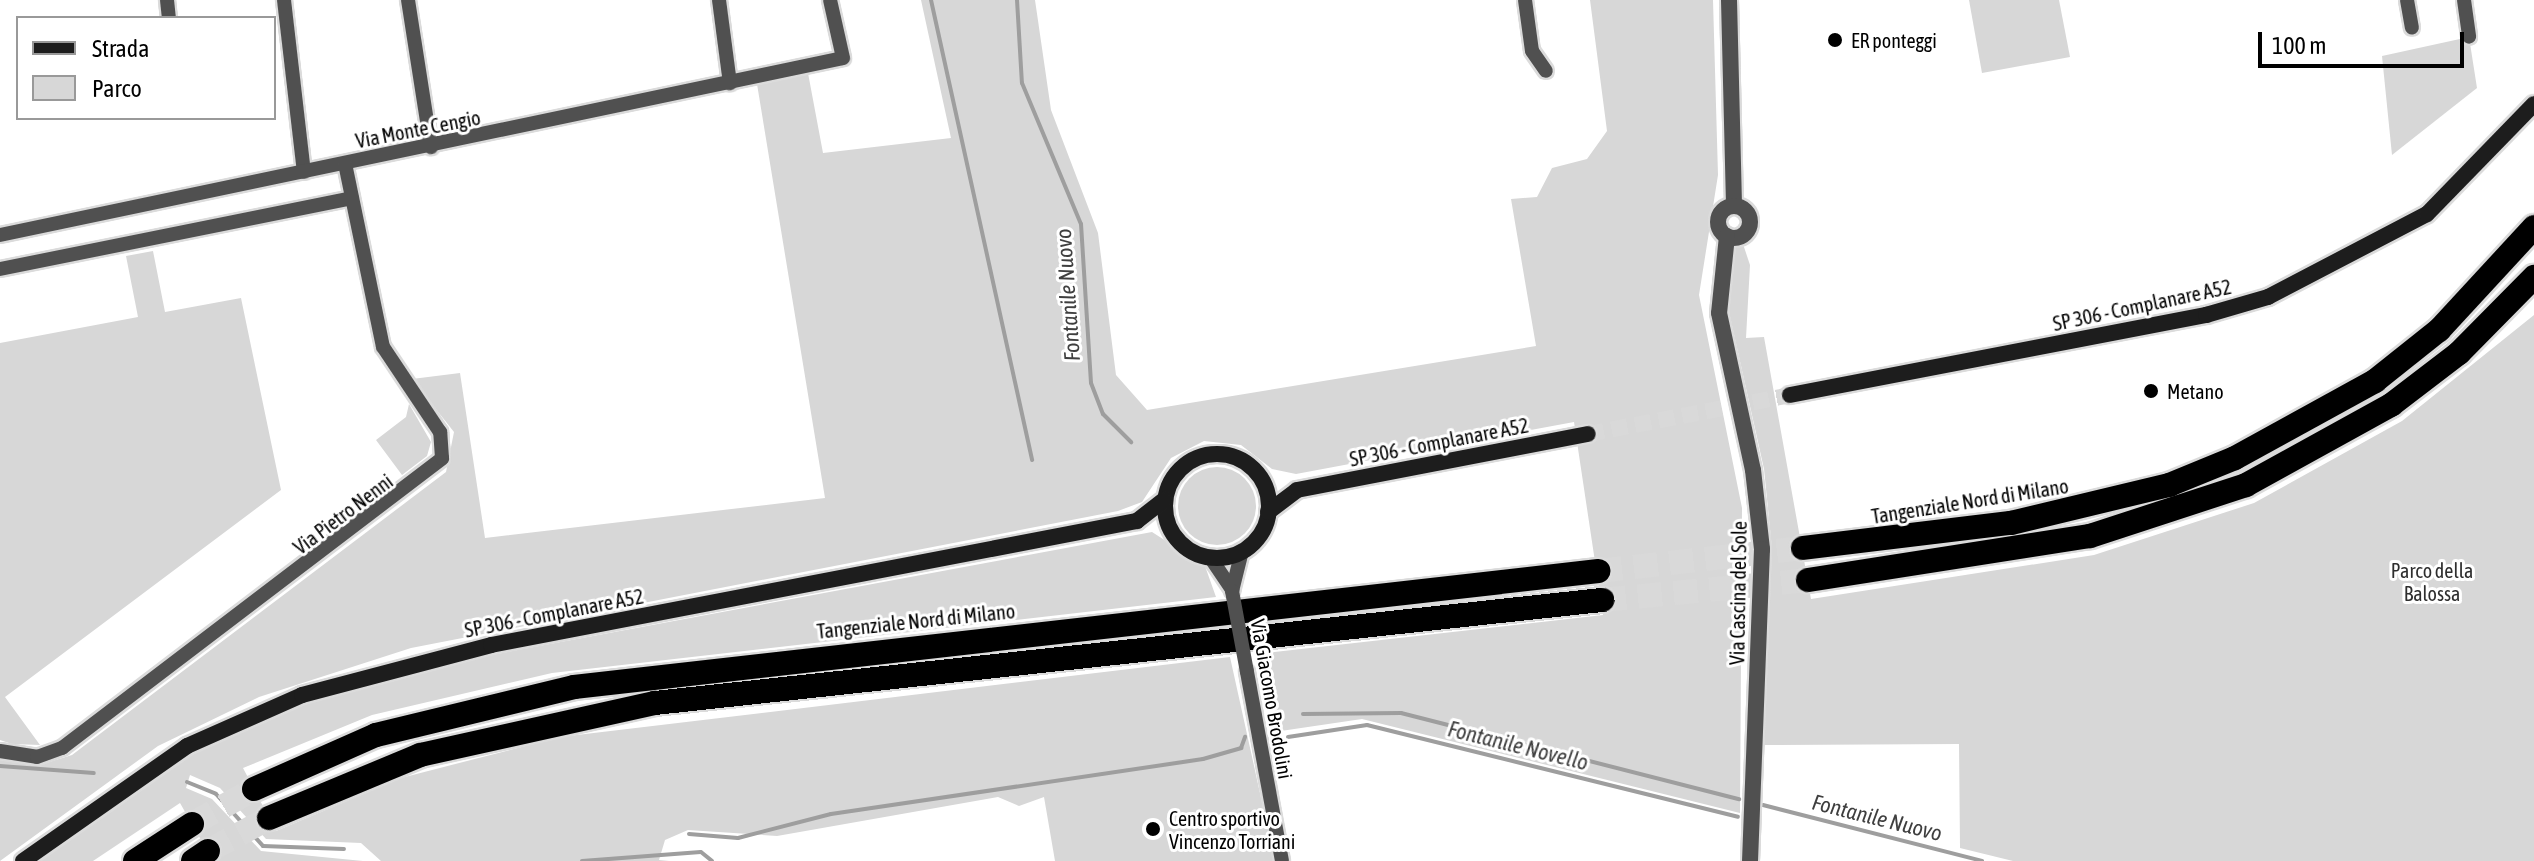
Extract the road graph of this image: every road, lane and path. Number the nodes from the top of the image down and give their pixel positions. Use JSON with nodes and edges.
{"nodes":[{"id":1,"x":284,"y":0,"type":"edge"},
{"id":2,"x":408,"y":0,"type":"edge"},
{"id":3,"x":719,"y":0,"type":"edge"},
{"id":4,"x":830,"y":0,"type":"edge"},
{"id":5,"x":1525,"y":0,"type":"edge"},
{"id":6,"x":2407,"y":0,"type":"edge"},
{"id":7,"x":2464,"y":0,"type":"edge"},
{"id":8,"x":1729,"y":1,"type":"edge"},
{"id":9,"x":2412,"y":28,"type":"dead end"},
{"id":10,"x":2469,"y":37,"type":"dead end"},
{"id":11,"x":1546,"y":71,"type":"dead end"},
{"id":12,"x":730,"y":83,"type":"junction"},
{"id":13,"x":2534,"y":104,"type":"edge"},
{"id":14,"x":431,"y":147,"type":"junction"},
{"id":15,"x":345,"y":164,"type":"junction"},
{"id":16,"x":304,"y":172,"type":"junction"},
{"id":17,"x":352,"y":198,"type":"junction"},
{"id":18,"x":1734,"y":206,"type":"junction"},
{"id":19,"x":2534,"y":227,"type":"edge"},
{"id":20,"x":0,"y":235,"type":"edge"},
{"id":21,"x":1727,"y":236,"type":"junction"},
{"id":22,"x":0,"y":269,"type":"edge"},
{"id":23,"x":2534,"y":277,"type":"edge"},
{"id":24,"x":1790,"y":395,"type":"tunnel mouth"},
{"id":25,"x":1588,"y":434,"type":"tunnel mouth"},
{"id":26,"x":1263,"y":482,"type":"junction"},
{"id":27,"x":1297,"y":490,"type":"junction"},
{"id":28,"x":1164,"y":500,"type":"junction"},
{"id":29,"x":1268,"y":512,"type":"junction"},
{"id":30,"x":1137,"y":521,"type":"junction"},
{"id":31,"x":1171,"y":531,"type":"junction"},
{"id":32,"x":1803,"y":548,"type":"tunnel mouth"},
{"id":33,"x":1242,"y":551,"type":"junction"},
{"id":34,"x":1210,"y":557,"type":"junction"},
{"id":35,"x":1598,"y":571,"type":"tunnel mouth"},
{"id":36,"x":1808,"y":580,"type":"tunnel mouth"},
{"id":37,"x":1232,"y":591,"type":"junction"},
{"id":38,"x":1602,"y":600,"type":"tunnel mouth"},
{"id":39,"x":0,"y":751,"type":"edge"},
{"id":40,"x":254,"y":789,"type":"tunnel mouth"},
{"id":41,"x":269,"y":818,"type":"tunnel mouth"},
{"id":42,"x":192,"y":824,"type":"tunnel mouth"},
{"id":43,"x":23,"y":861,"type":"edge"},
{"id":44,"x":135,"y":861,"type":"edge"},
{"id":45,"x":1282,"y":861,"type":"edge"},
{"id":46,"x":1750,"y":861,"type":"edge"}],
"edges":[{"from":1,"to":16,"type":"street"},
{"from":2,"to":14,"type":"street"},
{"from":3,"to":12,"type":"street"},
{"from":4,"to":12,"type":"street","name":"Via Monte Cengio"},
{"from":5,"to":11,"type":"street"},
{"from":6,"to":9,"type":"street"},
{"from":7,"to":10,"type":"street"},
{"from":8,"to":18,"type":"street","name":"Via Cascina del Sole"},
{"from":12,"to":14,"type":"street","name":"Via Monte Cengio"},
{"from":13,"to":24,"type":"main road","name":"SP 306 - Complanare A52"},
{"from":14,"to":15,"type":"street","name":"Via Monte Cengio"},
{"from":15,"to":16,"type":"street","name":"Via Monte Cengio"},
{"from":15,"to":17,"type":"street","name":"Via Pietro Nenni"},
{"from":16,"to":20,"type":"street","name":"Via Monte Cengio"},
{"from":17,"to":22,"type":"street"},
{"from":17,"to":39,"type":"street","name":"Via Pietro Nenni"},
{"from":18,"to":21,"type":"street","name":"Via Cascina del Sole"},
{"from":18,"to":21,"type":"street","name":"Via Cascina del Sole"},
{"from":19,"to":32,"type":"highway","name":"Tangenziale Nord di Milano"},
{"from":21,"to":46,"type":"street","name":"Via Cascina del Sole"},
{"from":23,"to":36,"type":"highway"},
{"from":25,"to":27,"type":"main road","name":"SP 306 - Complanare A52"},
{"from":26,"to":27,"type":"main road"},
{"from":26,"to":28,"type":"main road"},
{"from":26,"to":29,"type":"main road"},
{"from":27,"to":29,"type":"main road"},
{"from":28,"to":30,"type":"main road"},
{"from":28,"to":31,"type":"main road"},
{"from":29,"to":33,"type":"main road"},
{"from":30,"to":31,"type":"main road"},
{"from":30,"to":43,"type":"main road","name":"SP 306 - Complanare A52"},
{"from":31,"to":34,"type":"main road"},
{"from":33,"to":34,"type":"main road"},
{"from":33,"to":37,"type":"street","name":"Via Giacomo Brodolini"},
{"from":34,"to":37,"type":"street","name":"Via Giacomo Brodolini"},
{"from":35,"to":40,"type":"highway","name":"Tangenziale Nord di Milano"},
{"from":37,"to":45,"type":"street","name":"Via Giacomo Brodolini","bridge":true},
{"from":38,"to":41,"type":"highway"},
{"from":42,"to":44,"type":"highway"}]}
